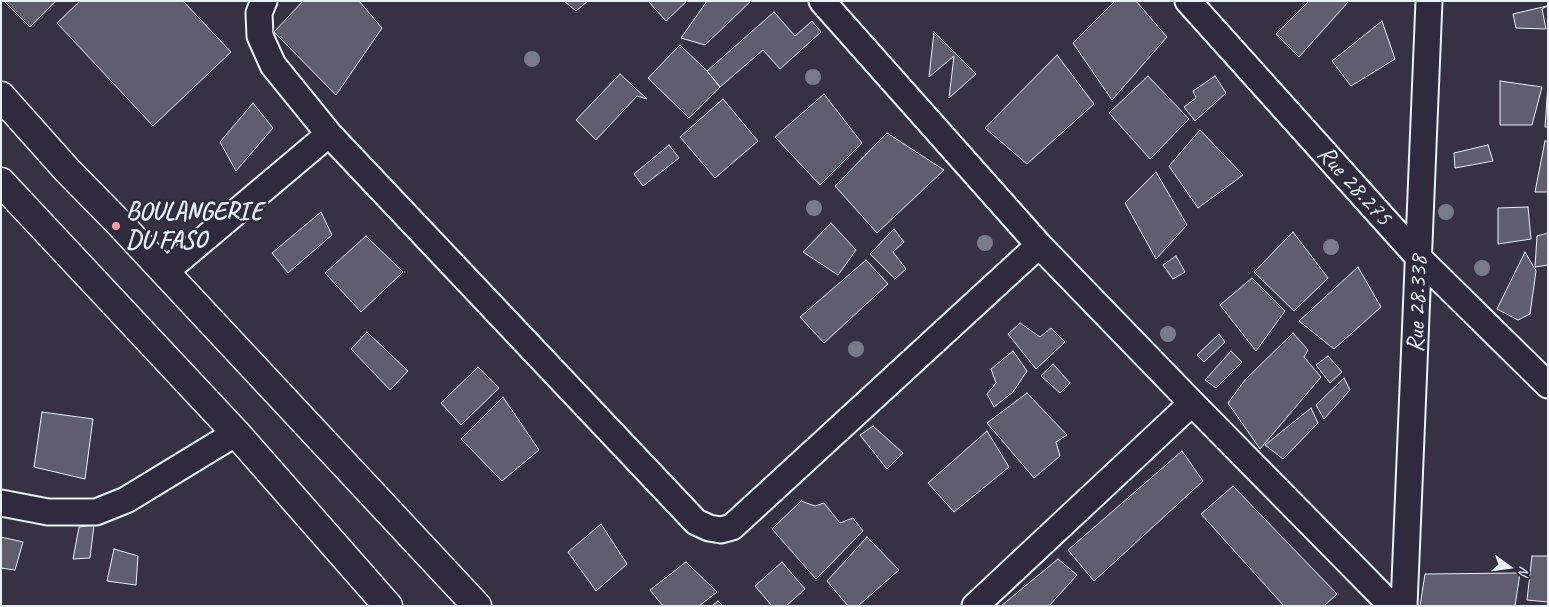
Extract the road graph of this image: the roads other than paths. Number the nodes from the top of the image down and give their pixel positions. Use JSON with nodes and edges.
{"nodes":[{"id":1,"x":264,"y":1,"type":"edge"},
{"id":2,"x":822,"y":1,"type":"edge"},
{"id":3,"x":1188,"y":1,"type":"edge"},
{"id":4,"x":1430,"y":1,"type":"edge"},
{"id":5,"x":1,"y":96,"type":"edge"},
{"id":6,"x":329,"y":134,"type":"junction"},
{"id":7,"x":1,"y":182,"type":"edge"},
{"id":8,"x":1039,"y":245,"type":"junction"},
{"id":9,"x":1420,"y":259,"type":"junction"},
{"id":10,"x":165,"y":272,"type":"junction"},
{"id":11,"x":1548,"y":385,"type":"edge"},
{"id":12,"x":1192,"y":403,"type":"junction"},
{"id":13,"x":236,"y":433,"type":"junction"},
{"id":14,"x":1,"y":503,"type":"edge"},
{"id":15,"x":388,"y":606,"type":"edge"},
{"id":16,"x":477,"y":606,"type":"edge"},
{"id":17,"x":975,"y":606,"type":"edge"},
{"id":18,"x":1392,"y":606,"type":"edge"},
{"id":19,"x":1404,"y":606,"type":"edge"}],
"edges":[{"from":1,"to":6,"type":"street"},
{"from":2,"to":8,"type":"street"},
{"from":3,"to":9,"type":"street","name":"Rue 28.275"},
{"from":4,"to":9,"type":"street","name":"Rue 28.338"},
{"from":5,"to":10,"type":"main road"},
{"from":6,"to":8,"type":"street"},
{"from":6,"to":10,"type":"street"},
{"from":7,"to":13,"type":"main road"},
{"from":8,"to":12,"type":"street"},
{"from":9,"to":11,"type":"street","name":"Rue 28.275"},
{"from":9,"to":19,"type":"street","name":"Rue 28.338"},
{"from":10,"to":16,"type":"main road"},
{"from":12,"to":17,"type":"street"},
{"from":12,"to":18,"type":"street"},
{"from":13,"to":14,"type":"street"},
{"from":13,"to":15,"type":"main road"}]}
